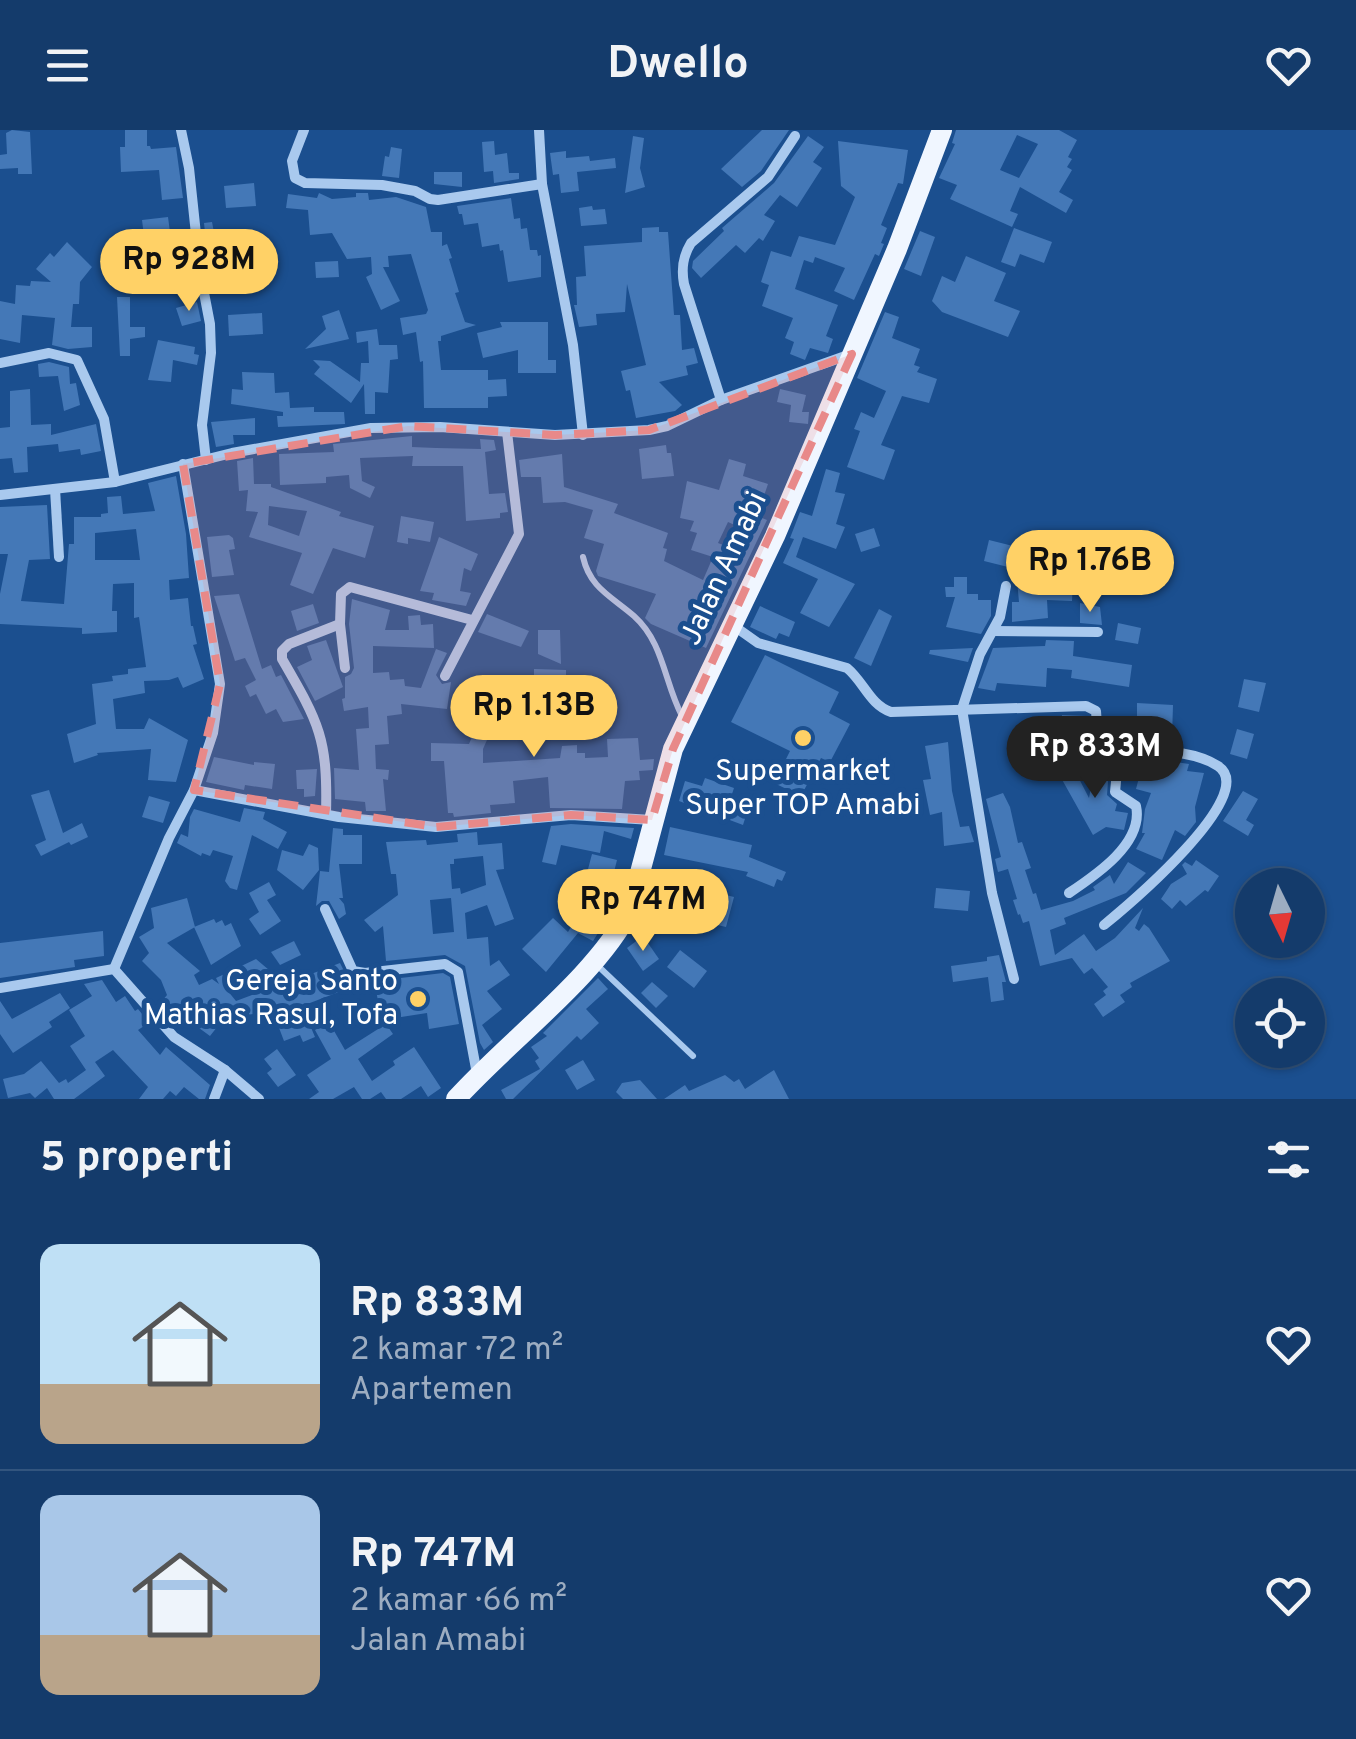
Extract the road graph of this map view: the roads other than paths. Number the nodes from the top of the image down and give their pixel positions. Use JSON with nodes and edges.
{"nodes":[{"id":1,"x":182,"y":130,"type":"edge"},
{"id":2,"x":304,"y":130,"type":"edge"},
{"id":3,"x":539,"y":130,"type":"edge"},
{"id":4,"x":942,"y":130,"type":"edge"},
{"id":5,"x":795,"y":136,"type":"dead end"},
{"id":6,"x":542,"y":184,"type":"junction"},
{"id":7,"x":852,"y":354,"type":"junction"},
{"id":8,"x":0,"y":363,"type":"edge"},
{"id":9,"x":721,"y":400,"type":"junction"},
{"id":10,"x":507,"y":432,"type":"junction"},
{"id":11,"x":583,"y":435,"type":"junction"},
{"id":12,"x":206,"y":460,"type":"junction"},
{"id":13,"x":183,"y":464,"type":"junction"},
{"id":14,"x":114,"y":482,"type":"junction"},
{"id":15,"x":55,"y":489,"type":"junction"},
{"id":16,"x":0,"y":495,"type":"edge"},
{"id":17,"x":584,"y":556,"type":"dead end"},
{"id":18,"x":59,"y":557,"type":"dead end"},
{"id":19,"x":1006,"y":586,"type":"dead end"},
{"id":20,"x":472,"y":620,"type":"junction"},
{"id":21,"x":340,"y":624,"type":"junction"},
{"id":22,"x":734,"y":626,"type":"junction"},
{"id":23,"x":993,"y":631,"type":"junction"},
{"id":24,"x":1098,"y":632,"type":"dead end"},
{"id":25,"x":344,"y":668,"type":"dead end"},
{"id":26,"x":445,"y":676,"type":"dead end"},
{"id":27,"x":962,"y":710,"type":"junction"},
{"id":28,"x":679,"y":735,"type":"junction"},
{"id":29,"x":1131,"y":751,"type":"junction"},
{"id":30,"x":194,"y":790,"type":"junction"},
{"id":31,"x":326,"y":814,"type":"junction"},
{"id":32,"x":652,"y":820,"type":"junction"},
{"id":33,"x":1069,"y":893,"type":"dead end"},
{"id":34,"x":324,"y":909,"type":"dead end"},
{"id":35,"x":1104,"y":925,"type":"dead end"},
{"id":36,"x":593,"y":962,"type":"junction"},
{"id":37,"x":114,"y":969,"type":"junction"},
{"id":38,"x":1014,"y":979,"type":"dead end"},
{"id":39,"x":0,"y":988,"type":"edge"},
{"id":40,"x":693,"y":1056,"type":"dead end"},
{"id":41,"x":226,"y":1070,"type":"junction"},
{"id":42,"x":478,"y":1075,"type":"junction"},
{"id":43,"x":214,"y":1099,"type":"edge"},
{"id":44,"x":259,"y":1099,"type":"edge"},
{"id":45,"x":456,"y":1099,"type":"edge"}],
"edges":[{"from":1,"to":12,"type":"street"},
{"from":2,"to":6,"type":"street"},
{"from":3,"to":6,"type":"street"},
{"from":4,"to":7,"type":"main road","name":"Jalan Amabi"},
{"from":5,"to":9,"type":"street"},
{"from":6,"to":11,"type":"street"},
{"from":7,"to":9,"type":"street"},
{"from":7,"to":22,"type":"main road","name":"Jalan Amabi"},
{"from":8,"to":14,"type":"street"},
{"from":9,"to":11,"type":"street"},
{"from":10,"to":11,"type":"street"},
{"from":10,"to":12,"type":"street"},
{"from":10,"to":20,"type":"street"},
{"from":12,"to":13,"type":"street"},
{"from":13,"to":14,"type":"street"},
{"from":13,"to":30,"type":"street"},
{"from":14,"to":15,"type":"street"},
{"from":15,"to":16,"type":"street"},
{"from":15,"to":18,"type":"street"},
{"from":17,"to":28,"type":"lane"},
{"from":19,"to":23,"type":"street"},
{"from":20,"to":21,"type":"street"},
{"from":20,"to":26,"type":"street"},
{"from":21,"to":25,"type":"street"},
{"from":21,"to":31,"type":"street"},
{"from":22,"to":27,"type":"street"},
{"from":22,"to":28,"type":"main road","name":"Jalan Amabi"},
{"from":23,"to":24,"type":"street"},
{"from":23,"to":27,"type":"street"},
{"from":27,"to":29,"type":"street"},
{"from":27,"to":38,"type":"street"},
{"from":28,"to":32,"type":"main road","name":"Jalan Amabi"},
{"from":29,"to":33,"type":"street"},
{"from":29,"to":35,"type":"street"},
{"from":30,"to":31,"type":"street"},
{"from":30,"to":37,"type":"street"},
{"from":31,"to":32,"type":"street"},
{"from":32,"to":36,"type":"main road","name":"Jalan Amabi"},
{"from":34,"to":42,"type":"street"},
{"from":36,"to":40,"type":"lane"},
{"from":36,"to":42,"type":"main road","name":"Jalan Amabi"},
{"from":37,"to":39,"type":"street"},
{"from":37,"to":41,"type":"street"},
{"from":41,"to":43,"type":"street"},
{"from":41,"to":44,"type":"street"},
{"from":42,"to":45,"type":"main road","name":"Jalan Amabi"}]}
